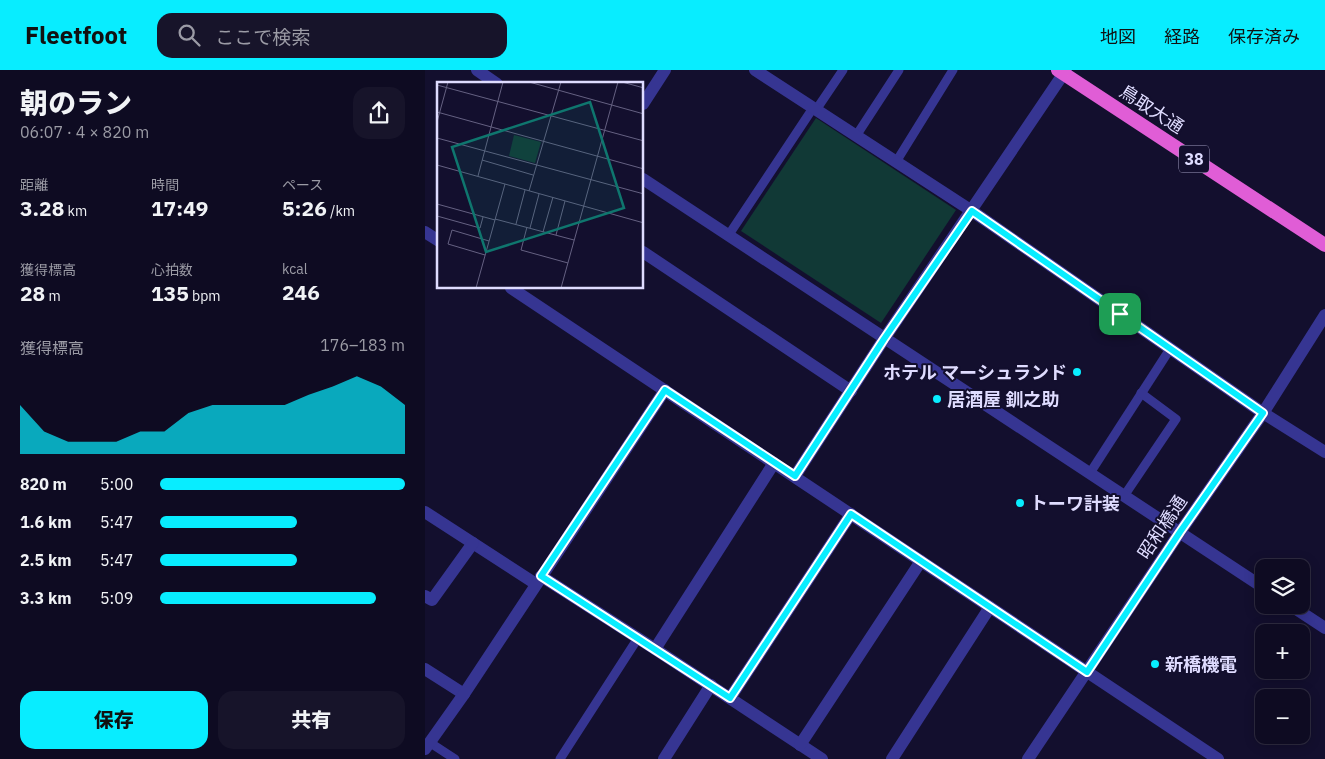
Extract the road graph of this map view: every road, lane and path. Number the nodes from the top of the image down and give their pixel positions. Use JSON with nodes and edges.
{"nodes":[{"id":1,"x":477,"y":70,"type":"edge"},
{"id":2,"x":665,"y":70,"type":"edge"},
{"id":3,"x":755,"y":70,"type":"edge"},
{"id":4,"x":843,"y":70,"type":"edge"},
{"id":5,"x":899,"y":70,"type":"edge"},
{"id":6,"x":953,"y":70,"type":"edge"},
{"id":7,"x":1063,"y":71,"type":"edge"},
{"id":8,"x":494,"y":82,"type":"edge"},
{"id":9,"x":644,"y":102,"type":"edge"},
{"id":10,"x":815,"y":109,"type":"junction"},
{"id":11,"x":856,"y":136,"type":"junction"},
{"id":12,"x":896,"y":162,"type":"junction"},
{"id":13,"x":644,"y":180,"type":"edge"},
{"id":14,"x":972,"y":211,"type":"junction"},
{"id":15,"x":425,"y":232,"type":"edge"},
{"id":16,"x":728,"y":236,"type":"junction"},
{"id":17,"x":437,"y":240,"type":"edge"},
{"id":18,"x":1325,"y":245,"type":"edge"},
{"id":19,"x":644,"y":253,"type":"edge"},
{"id":20,"x":517,"y":289,"type":"edge"},
{"id":21,"x":1325,"y":315,"type":"edge"},
{"id":22,"x":884,"y":339,"type":"junction"},
{"id":23,"x":1170,"y":349,"type":"junction"},
{"id":24,"x":665,"y":390,"type":"junction"},
{"id":25,"x":851,"y":391,"type":"junction"},
{"id":26,"x":1141,"y":394,"type":"junction"},
{"id":27,"x":1263,"y":413,"type":"junction"},
{"id":28,"x":1325,"y":452,"type":"edge"},
{"id":29,"x":774,"y":462,"type":"junction"},
{"id":30,"x":1090,"y":474,"type":"junction"},
{"id":31,"x":795,"y":476,"type":"junction"},
{"id":32,"x":1124,"y":496,"type":"junction"},
{"id":33,"x":425,"y":512,"type":"edge"},
{"id":34,"x":851,"y":514,"type":"junction"},
{"id":35,"x":1180,"y":532,"type":"junction"},
{"id":36,"x":473,"y":543,"type":"junction"},
{"id":37,"x":921,"y":561,"type":"junction"},
{"id":38,"x":538,"y":580,"type":"junction"},
{"id":39,"x":1255,"y":582,"type":"edge"},
{"id":40,"x":425,"y":596,"type":"edge"},
{"id":41,"x":990,"y":607,"type":"junction"},
{"id":42,"x":1304,"y":614,"type":"edge"},
{"id":43,"x":1325,"y":628,"type":"edge"},
{"id":44,"x":638,"y":638,"type":"junction"},
{"id":45,"x":655,"y":649,"type":"junction"},
{"id":46,"x":425,"y":669,"type":"edge"},
{"id":47,"x":1087,"y":672,"type":"junction"},
{"id":48,"x":711,"y":685,"type":"junction"},
{"id":49,"x":464,"y":694,"type":"junction"},
{"id":50,"x":730,"y":698,"type":"junction"},
{"id":51,"x":427,"y":745,"type":"edge"},
{"id":52,"x":800,"y":745,"type":"junction"},
{"id":53,"x":455,"y":759,"type":"edge"},
{"id":54,"x":560,"y":759,"type":"edge"},
{"id":55,"x":664,"y":759,"type":"edge"},
{"id":56,"x":822,"y":759,"type":"edge"},
{"id":57,"x":892,"y":759,"type":"edge"},
{"id":58,"x":1028,"y":759,"type":"edge"},
{"id":59,"x":1218,"y":759,"type":"edge"}],
"edges":[{"from":1,"to":8,"type":"street"},
{"from":2,"to":9,"type":"street"},
{"from":3,"to":10,"type":"street"},
{"from":4,"to":10,"type":"lane"},
{"from":5,"to":11,"type":"lane"},
{"from":6,"to":12,"type":"lane"},
{"from":7,"to":14,"type":"street"},
{"from":7,"to":18,"type":"highway","name":"鳥取大通","number":"38"},
{"from":10,"to":11,"type":"street"},
{"from":10,"to":16,"type":"lane"},
{"from":11,"to":12,"type":"street"},
{"from":12,"to":14,"type":"street"},
{"from":13,"to":16,"type":"street"},
{"from":14,"to":22,"type":"street"},
{"from":14,"to":23,"type":"street"},
{"from":15,"to":17,"type":"street"},
{"from":16,"to":22,"type":"street"},
{"from":19,"to":25,"type":"street"},
{"from":20,"to":24,"type":"street"},
{"from":21,"to":27,"type":"street","name":"昭和橋通"},
{"from":22,"to":25,"type":"street"},
{"from":22,"to":30,"type":"street"},
{"from":23,"to":26,"type":"lane"},
{"from":23,"to":27,"type":"street"},
{"from":24,"to":29,"type":"street"},
{"from":24,"to":38,"type":"street"},
{"from":25,"to":31,"type":"street"},
{"from":26,"to":30,"type":"lane"},
{"from":26,"to":32,"type":"lane"},
{"from":27,"to":28,"type":"street"},
{"from":27,"to":35,"type":"street","name":"昭和橋通"},
{"from":29,"to":31,"type":"street"},
{"from":29,"to":45,"type":"street"},
{"from":30,"to":32,"type":"street"},
{"from":31,"to":34,"type":"street"},
{"from":32,"to":35,"type":"street"},
{"from":33,"to":36,"type":"street"},
{"from":34,"to":37,"type":"street"},
{"from":34,"to":50,"type":"street"},
{"from":35,"to":39,"type":"street"},
{"from":35,"to":47,"type":"street","name":"昭和橋通"},
{"from":36,"to":38,"type":"street"},
{"from":36,"to":40,"type":"street"},
{"from":37,"to":41,"type":"street"},
{"from":37,"to":52,"type":"street"},
{"from":38,"to":44,"type":"street"},
{"from":38,"to":49,"type":"street"},
{"from":41,"to":47,"type":"street"},
{"from":41,"to":57,"type":"street"},
{"from":42,"to":43,"type":"street"},
{"from":44,"to":45,"type":"street"},
{"from":44,"to":54,"type":"lane"},
{"from":45,"to":48,"type":"street"},
{"from":46,"to":49,"type":"street"},
{"from":47,"to":58,"type":"street","name":"昭和橋通"},
{"from":47,"to":59,"type":"street"},
{"from":48,"to":50,"type":"street"},
{"from":48,"to":55,"type":"street"},
{"from":49,"to":51,"type":"street"},
{"from":50,"to":52,"type":"street"},
{"from":51,"to":53,"type":"lane"},
{"from":52,"to":56,"type":"street"}]}
